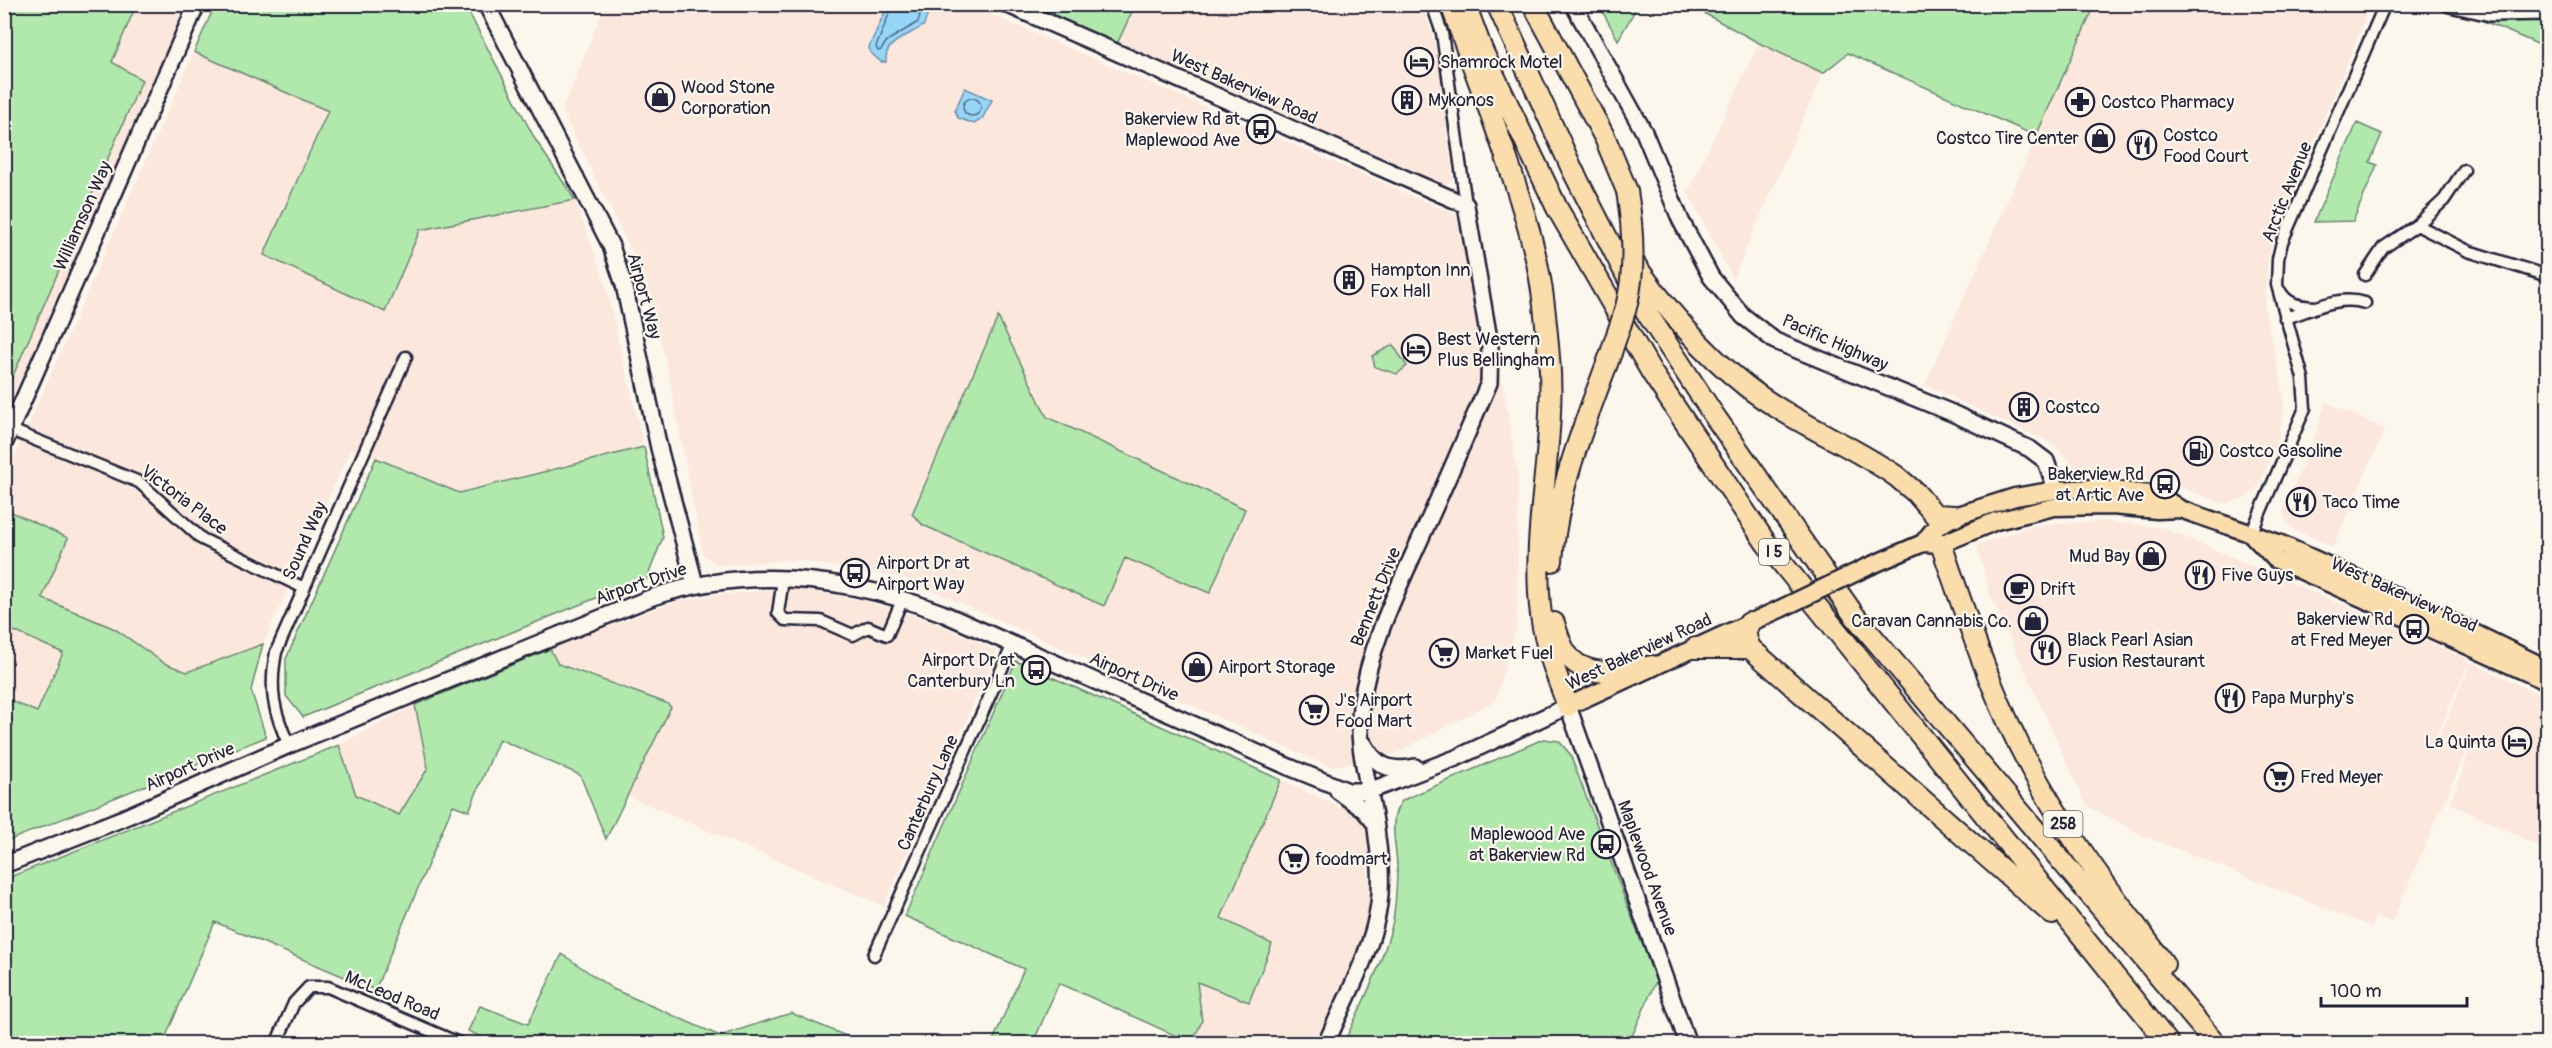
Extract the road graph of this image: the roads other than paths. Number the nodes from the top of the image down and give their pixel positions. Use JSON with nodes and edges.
{"nodes":[{"id":1,"x":197,"y":4,"type":"edge"},
{"id":2,"x":486,"y":4,"type":"edge"},
{"id":3,"x":1006,"y":4,"type":"edge"},
{"id":4,"x":1432,"y":4,"type":"edge"},
{"id":5,"x":1451,"y":4,"type":"edge"},
{"id":6,"x":1465,"y":4,"type":"edge"},
{"id":7,"x":1497,"y":4,"type":"edge"},
{"id":8,"x":1533,"y":4,"type":"edge"},
{"id":9,"x":1573,"y":4,"type":"edge"},
{"id":10,"x":2385,"y":4,"type":"edge"},
{"id":11,"x":2450,"y":4,"type":"edge"},
{"id":12,"x":2547,"y":12,"type":"edge"},
{"id":13,"x":2464,"y":170,"type":"dead end"},
{"id":14,"x":1573,"y":171,"type":"junction"},
{"id":15,"x":1466,"y":205,"type":"junction"},
{"id":16,"x":2416,"y":225,"type":"junction"},
{"id":17,"x":2364,"y":275,"type":"dead end"},
{"id":18,"x":2547,"y":276,"type":"edge"},
{"id":19,"x":2277,"y":285,"type":"junction"},
{"id":20,"x":2365,"y":303,"type":"dead end"},
{"id":21,"x":2318,"y":307,"type":"junction"},
{"id":22,"x":2285,"y":318,"type":"junction"},
{"id":23,"x":406,"y":357,"type":"dead end"},
{"id":24,"x":8,"y":437,"type":"edge"},
{"id":25,"x":2056,"y":490,"type":"junction"},
{"id":26,"x":2180,"y":508,"type":"junction"},
{"id":27,"x":1955,"y":516,"type":"junction"},
{"id":28,"x":2251,"y":534,"type":"junction"},
{"id":29,"x":1932,"y":544,"type":"junction"},
{"id":30,"x":783,"y":579,"type":"junction"},
{"id":31,"x":694,"y":584,"type":"junction"},
{"id":32,"x":302,"y":587,"type":"junction"},
{"id":33,"x":903,"y":598,"type":"junction"},
{"id":34,"x":1554,"y":623,"type":"junction"},
{"id":35,"x":1749,"y":623,"type":"junction"},
{"id":36,"x":2461,"y":642,"type":"junction"},
{"id":37,"x":1013,"y":644,"type":"junction"},
{"id":38,"x":1695,"y":648,"type":"junction"},
{"id":39,"x":1750,"y":648,"type":"junction"},
{"id":40,"x":2528,"y":659,"type":"junction"},
{"id":41,"x":1652,"y":666,"type":"junction"},
{"id":42,"x":2547,"y":669,"type":"edge"},
{"id":43,"x":2547,"y":682,"type":"edge"},
{"id":44,"x":1568,"y":706,"type":"junction"},
{"id":45,"x":1360,"y":734,"type":"junction"},
{"id":46,"x":289,"y":745,"type":"junction"},
{"id":47,"x":1456,"y":758,"type":"junction"},
{"id":48,"x":1323,"y":782,"type":"junction"},
{"id":49,"x":1369,"y":791,"type":"junction"},
{"id":50,"x":1376,"y":828,"type":"junction"},
{"id":51,"x":4,"y":865,"type":"edge"},
{"id":52,"x":874,"y":955,"type":"dead end"},
{"id":53,"x":276,"y":1044,"type":"edge"},
{"id":54,"x":461,"y":1044,"type":"edge"},
{"id":55,"x":1326,"y":1044,"type":"edge"},
{"id":56,"x":1688,"y":1044,"type":"edge"},
{"id":57,"x":2167,"y":1044,"type":"edge"},
{"id":58,"x":2216,"y":1044,"type":"edge"},
{"id":59,"x":2222,"y":1044,"type":"edge"}],
"edges":[{"from":1,"to":24,"type":"street","name":"Williamson Way"},
{"from":2,"to":31,"type":"street","name":"Airport Way"},
{"from":3,"to":15,"type":"street","name":"West Bakerview Road"},
{"from":4,"to":15,"type":"street"},
{"from":5,"to":44,"type":"highway"},
{"from":6,"to":57,"type":"highway","number":"I 5"},
{"from":7,"to":14,"type":"highway","number":"I 5"},
{"from":8,"to":34,"type":"highway","bridge":true},
{"from":9,"to":25,"type":"street","name":"Pacific Highway"},
{"from":10,"to":19,"type":"street","name":"Arctic Avenue"},
{"from":11,"to":12,"type":"street"},
{"from":13,"to":16,"type":"street"},
{"from":14,"to":27,"type":"highway"},
{"from":14,"to":58,"type":"highway","number":"I 5"},
{"from":15,"to":45,"type":"street","name":"Bennett Drive"},
{"from":16,"to":17,"type":"street"},
{"from":16,"to":18,"type":"street"},
{"from":19,"to":21,"type":"street"},
{"from":19,"to":22,"type":"street","name":"Arctic Avenue"},
{"from":20,"to":21,"type":"street"},
{"from":21,"to":22,"type":"street"},
{"from":22,"to":28,"type":"street","name":"Arctic Avenue"},
{"from":23,"to":32,"type":"street","name":"Sound Way"},
{"from":24,"to":32,"type":"street","name":"Victoria Place"},
{"from":25,"to":26,"type":"main road","name":"West Bakerview Road"},
{"from":25,"to":27,"type":"main road","name":"West Bakerview Road"},
{"from":26,"to":28,"type":"main road","name":"West Bakerview Road"},
{"from":26,"to":29,"type":"main road","name":"West Bakerview Road"},
{"from":27,"to":29,"type":"main road","name":"West Bakerview Road"},
{"from":28,"to":36,"type":"main road","name":"West Bakerview Road"},
{"from":28,"to":40,"type":"main road","name":"West Bakerview Road"},
{"from":29,"to":35,"type":"main road","name":"West Bakerview Road","bridge":true},
{"from":29,"to":59,"type":"highway","number":"258"},
{"from":30,"to":31,"type":"street","name":"Airport Drive"},
{"from":30,"to":33,"type":"street","name":"Airport Drive"},
{"from":30,"to":33,"type":"street"},
{"from":31,"to":46,"type":"street","name":"Airport Drive"},
{"from":32,"to":46,"type":"street","name":"Sound Way"},
{"from":33,"to":37,"type":"street","name":"Airport Drive"},
{"from":34,"to":41,"type":"highway"},
{"from":34,"to":44,"type":"highway"},
{"from":35,"to":38,"type":"main road","name":"West Bakerview Road"},
{"from":35,"to":39,"type":"highway"},
{"from":36,"to":40,"type":"main road"},
{"from":36,"to":43,"type":"main road","name":"West Bakerview Road"},
{"from":37,"to":48,"type":"street","name":"Airport Drive"},
{"from":37,"to":52,"type":"street","name":"Canterbury Lane"},
{"from":38,"to":39,"type":"highway"},
{"from":38,"to":41,"type":"main road","name":"West Bakerview Road"},
{"from":39,"to":57,"type":"highway"},
{"from":40,"to":42,"type":"main road","name":"West Bakerview Road"},
{"from":41,"to":44,"type":"main road","name":"West Bakerview Road"},
{"from":44,"to":47,"type":"street","name":"West Bakerview Road"},
{"from":44,"to":56,"type":"street","name":"Maplewood Avenue"},
{"from":45,"to":47,"type":"street"},
{"from":45,"to":49,"type":"street","name":"Bennett Drive"},
{"from":46,"to":51,"type":"street","name":"Airport Drive"},
{"from":47,"to":49,"type":"street","name":"West Bakerview Road"},
{"from":48,"to":49,"type":"street","name":"Airport Drive"},
{"from":48,"to":50,"type":"street"},
{"from":49,"to":50,"type":"street","name":"Bennett Drive"},
{"from":50,"to":55,"type":"street","name":"Bennett Drive"},
{"from":53,"to":54,"type":"street","name":"McLeod Road"}]}
